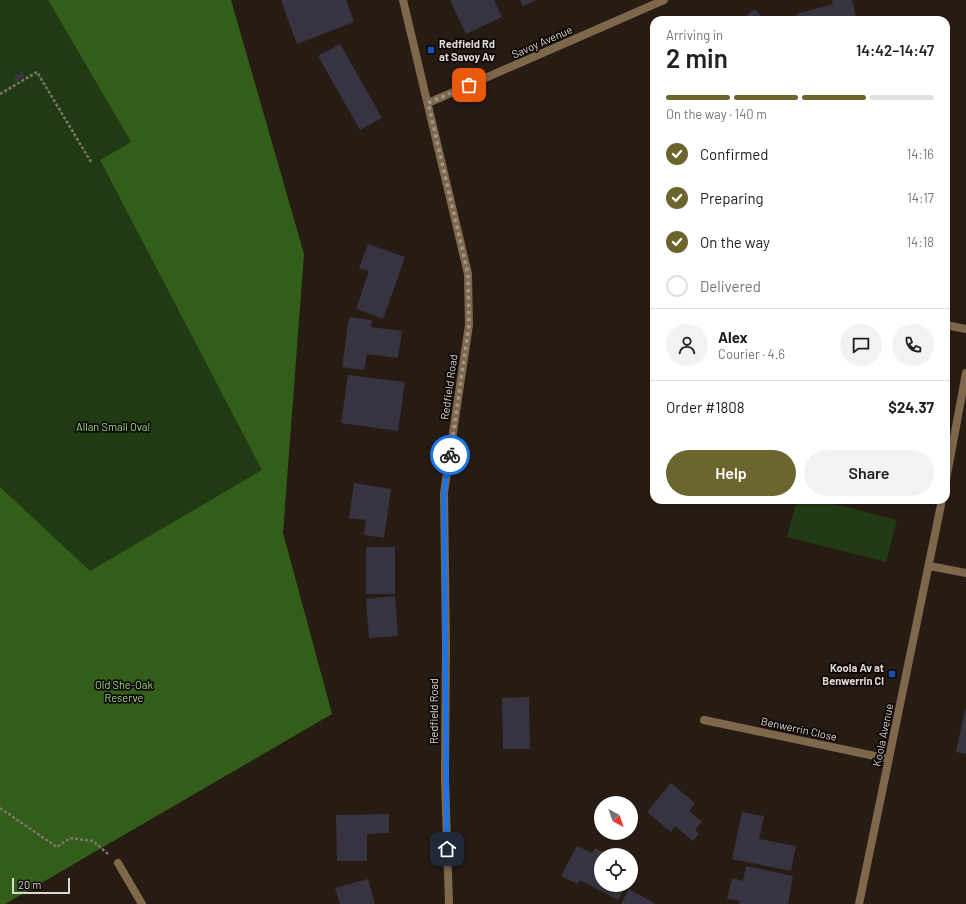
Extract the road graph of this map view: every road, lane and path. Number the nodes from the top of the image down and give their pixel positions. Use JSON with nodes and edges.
{"nodes":[{"id":1,"x":403,"y":0,"type":"edge"},
{"id":2,"x":664,"y":0,"type":"edge"},
{"id":3,"x":0,"y":94,"type":"edge"},
{"id":4,"x":428,"y":103,"type":"junction"},
{"id":5,"x":91,"y":162,"type":"dead end"},
{"id":6,"x":950,"y":326,"type":"edge"},
{"id":7,"x":966,"y":329,"type":"edge"},
{"id":8,"x":966,"y":373,"type":"edge"},
{"id":9,"x":950,"y":459,"type":"edge"},
{"id":10,"x":941,"y":504,"type":"edge"},
{"id":11,"x":930,"y":566,"type":"junction"},
{"id":12,"x":966,"y":573,"type":"edge"},
{"id":13,"x":704,"y":720,"type":"dead end"},
{"id":14,"x":889,"y":758,"type":"junction"},
{"id":15,"x":0,"y":808,"type":"edge"},
{"id":16,"x":118,"y":863,"type":"joint"},
{"id":17,"x":142,"y":904,"type":"edge"},
{"id":18,"x":449,"y":904,"type":"edge"},
{"id":19,"x":859,"y":904,"type":"edge"}],
"edges":[{"from":1,"to":4,"type":"street","name":"Redfield Road"},
{"from":2,"to":4,"type":"street","name":"Savoy Avenue"},
{"from":3,"to":5,"type":"path"},
{"from":4,"to":18,"type":"street","name":"Redfield Road"},
{"from":6,"to":7,"type":"street"},
{"from":8,"to":9,"type":"street"},
{"from":10,"to":11,"type":"street","name":"Koola Avenue"},
{"from":11,"to":12,"type":"street"},
{"from":11,"to":14,"type":"street","name":"Koola Avenue"},
{"from":13,"to":14,"type":"street","name":"Benwerrin Close"},
{"from":14,"to":19,"type":"street","name":"Koola Avenue"},
{"from":15,"to":16,"type":"path"},
{"from":16,"to":17,"type":"street"}]}
